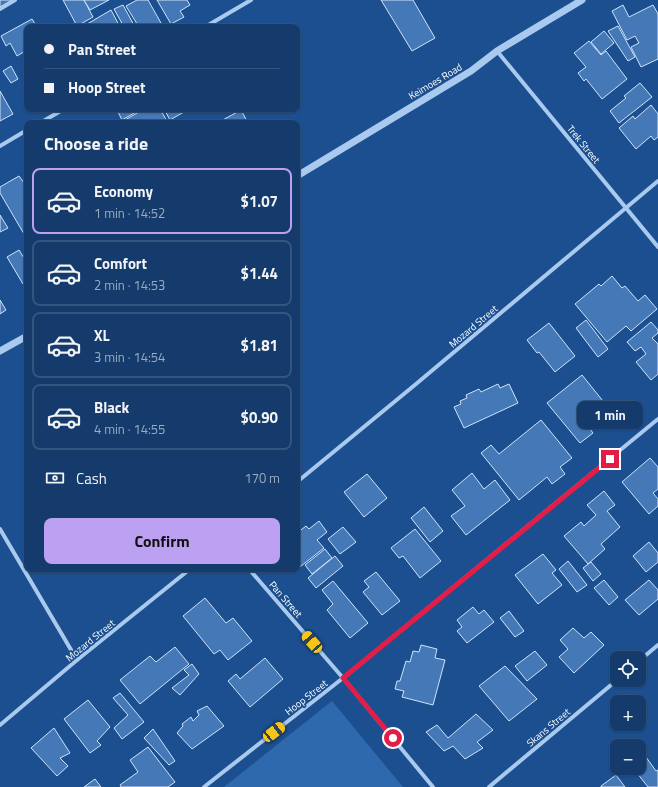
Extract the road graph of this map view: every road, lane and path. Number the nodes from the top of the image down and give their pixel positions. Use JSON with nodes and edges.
{"nodes":[{"id":1,"x":15,"y":0,"type":"edge"},
{"id":2,"x":251,"y":0,"type":"edge"},
{"id":3,"x":582,"y":0,"type":"edge"},
{"id":4,"x":0,"y":9,"type":"edge"},
{"id":5,"x":210,"y":24,"type":"edge"},
{"id":6,"x":497,"y":51,"type":"junction"},
{"id":7,"x":59,"y":112,"type":"edge"},
{"id":8,"x":45,"y":120,"type":"edge"},
{"id":9,"x":24,"y":132,"type":"edge"},
{"id":10,"x":0,"y":146,"type":"edge"},
{"id":11,"x":300,"y":174,"type":"edge"},
{"id":12,"x":658,"y":181,"type":"edge"},
{"id":13,"x":625,"y":208,"type":"junction"},
{"id":14,"x":658,"y":247,"type":"edge"},
{"id":15,"x":24,"y":338,"type":"edge"},
{"id":16,"x":0,"y":351,"type":"edge"},
{"id":17,"x":658,"y":419,"type":"edge"},
{"id":18,"x":300,"y":480,"type":"edge"},
{"id":19,"x":0,"y":529,"type":"edge"},
{"id":20,"x":24,"y":570,"type":"edge"},
{"id":21,"x":25,"y":572,"type":"edge"},
{"id":22,"x":186,"y":572,"type":"edge"},
{"id":23,"x":252,"y":572,"type":"edge"},
{"id":24,"x":658,"y":646,"type":"edge"},
{"id":25,"x":646,"y":655,"type":"edge"},
{"id":26,"x":77,"y":660,"type":"junction"},
{"id":27,"x":343,"y":678,"type":"junction"},
{"id":28,"x":610,"y":686,"type":"edge"},
{"id":29,"x":0,"y":725,"type":"edge"},
{"id":30,"x":204,"y":787,"type":"edge"},
{"id":31,"x":433,"y":787,"type":"edge"},
{"id":32,"x":488,"y":787,"type":"edge"}],
"edges":[{"from":1,"to":4,"type":"street"},
{"from":2,"to":5,"type":"street"},
{"from":3,"to":6,"type":"street","name":"Keimoes Road"},
{"from":6,"to":11,"type":"street","name":"Keimoes Road"},
{"from":6,"to":13,"type":"street","name":"Trek Street"},
{"from":7,"to":8,"type":"street"},
{"from":9,"to":10,"type":"street"},
{"from":12,"to":13,"type":"street","name":"Mozard Street"},
{"from":13,"to":14,"type":"street","name":"Trek Street"},
{"from":13,"to":18,"type":"street","name":"Mozard Street"},
{"from":15,"to":16,"type":"street"},
{"from":17,"to":27,"type":"street","name":"Hoop Street"},
{"from":19,"to":20,"type":"street"},
{"from":21,"to":26,"type":"street"},
{"from":22,"to":26,"type":"street","name":"Mozard Street"},
{"from":23,"to":27,"type":"street","name":"Pan Street"},
{"from":24,"to":25,"type":"street"},
{"from":26,"to":29,"type":"street","name":"Mozard Street"},
{"from":27,"to":30,"type":"street","name":"Hoop Street"},
{"from":27,"to":31,"type":"street","name":"Pan Street"},
{"from":28,"to":32,"type":"street","name":"Skans Street"}]}
